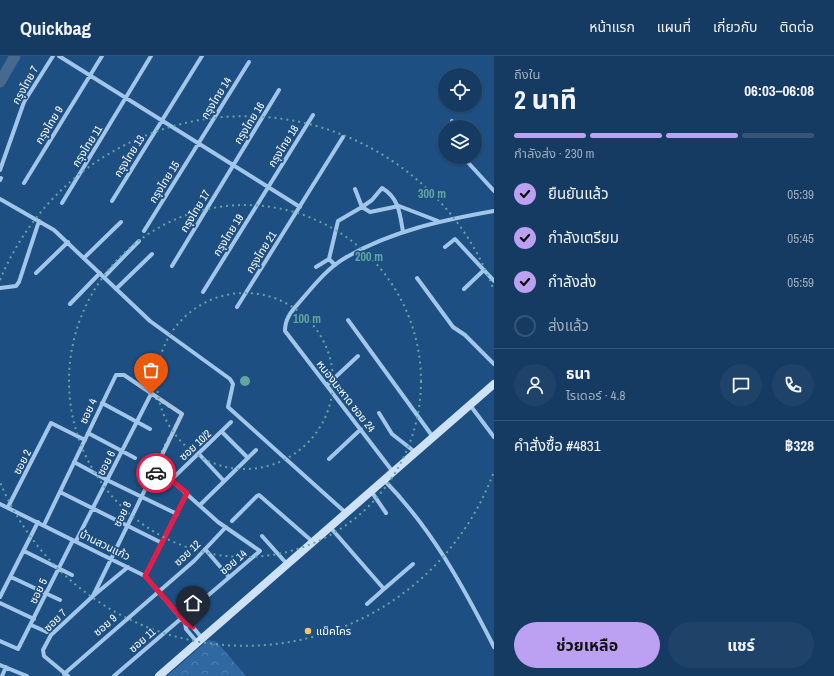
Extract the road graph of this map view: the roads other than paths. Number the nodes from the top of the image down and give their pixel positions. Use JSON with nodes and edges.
{"nodes":[{"id":1,"x":53,"y":56,"type":"edge"},
{"id":2,"x":58,"y":56,"type":"edge"},
{"id":3,"x":102,"y":56,"type":"edge"},
{"id":4,"x":151,"y":56,"type":"edge"},
{"id":5,"x":202,"y":56,"type":"edge"},
{"id":6,"x":249,"y":62,"type":"dead end"},
{"id":7,"x":90,"y":76,"type":"junction"},
{"id":8,"x":279,"y":90,"type":"dead end"},
{"id":9,"x":126,"y":99,"type":"junction"},
{"id":10,"x":313,"y":115,"type":"dead end"},
{"id":11,"x":162,"y":121,"type":"junction"},
{"id":12,"x":343,"y":137,"type":"dead end"},
{"id":13,"x":199,"y":144,"type":"junction"},
{"id":14,"x":469,"y":164,"type":"edge"},
{"id":15,"x":233,"y":165,"type":"junction"},
{"id":16,"x":0,"y":170,"type":"edge"},
{"id":17,"x":24,"y":183,"type":"dead end"},
{"id":18,"x":268,"y":188,"type":"junction"},
{"id":19,"x":355,"y":189,"type":"dead end"},
{"id":20,"x":494,"y":191,"type":"edge"},
{"id":21,"x":0,"y":199,"type":"edge"},
{"id":22,"x":112,"y":201,"type":"dead end"},
{"id":23,"x":62,"y":203,"type":"dead end"},
{"id":24,"x":399,"y":206,"type":"junction"},
{"id":25,"x":300,"y":207,"type":"junction"},
{"id":26,"x":362,"y":207,"type":"junction"},
{"id":27,"x":494,"y":211,"type":"edge"},
{"id":28,"x":39,"y":221,"type":"junction"},
{"id":29,"x":438,"y":221,"type":"junction"},
{"id":30,"x":121,"y":222,"type":"dead end"},
{"id":31,"x":144,"y":231,"type":"dead end"},
{"id":32,"x":403,"y":232,"type":"junction"},
{"id":33,"x":139,"y":241,"type":"dead end"},
{"id":34,"x":68,"y":242,"type":"junction"},
{"id":35,"x":445,"y":247,"type":"dead end"},
{"id":36,"x":152,"y":254,"type":"dead end"},
{"id":37,"x":85,"y":258,"type":"junction"},
{"id":38,"x":329,"y":259,"type":"junction"},
{"id":39,"x":335,"y":265,"type":"junction"},
{"id":40,"x":172,"y":266,"type":"dead end"},
{"id":41,"x":316,"y":267,"type":"dead end"},
{"id":42,"x":484,"y":270,"type":"junction"},
{"id":43,"x":36,"y":273,"type":"dead end"},
{"id":44,"x":102,"y":275,"type":"junction"},
{"id":45,"x":417,"y":278,"type":"dead end"},
{"id":46,"x":494,"y":281,"type":"edge"},
{"id":47,"x":0,"y":288,"type":"edge"},
{"id":48,"x":116,"y":289,"type":"junction"},
{"id":49,"x":464,"y":289,"type":"dead end"},
{"id":50,"x":203,"y":292,"type":"dead end"},
{"id":51,"x":70,"y":304,"type":"dead end"},
{"id":52,"x":237,"y":307,"type":"dead end"},
{"id":53,"x":348,"y":320,"type":"dead end"},
{"id":54,"x":358,"y":356,"type":"dead end"},
{"id":55,"x":494,"y":364,"type":"edge"},
{"id":56,"x":494,"y":384,"type":"edge"},
{"id":57,"x":326,"y":385,"type":"junction"},
{"id":58,"x":151,"y":394,"type":"junction"},
{"id":59,"x":102,"y":403,"type":"junction"},
{"id":60,"x":470,"y":405,"type":"junction"},
{"id":61,"x":182,"y":414,"type":"joint"},
{"id":62,"x":379,"y":414,"type":"dead end"},
{"id":63,"x":137,"y":420,"type":"junction"},
{"id":64,"x":231,"y":422,"type":"dead end"},
{"id":65,"x":150,"y":428,"type":"dead end"},
{"id":66,"x":361,"y":430,"type":"junction"},
{"id":67,"x":222,"y":432,"type":"junction"},
{"id":68,"x":88,"y":433,"type":"junction"},
{"id":69,"x":434,"y":437,"type":"junction"},
{"id":70,"x":494,"y":437,"type":"edge"},
{"id":71,"x":85,"y":440,"type":"junction"},
{"id":72,"x":122,"y":450,"type":"junction"},
{"id":73,"x":256,"y":450,"type":"dead end"},
{"id":74,"x":416,"y":453,"type":"junction"},
{"id":75,"x":199,"y":454,"type":"junction"},
{"id":76,"x":135,"y":458,"type":"dead end"},
{"id":77,"x":248,"y":458,"type":"junction"},
{"id":78,"x":329,"y":459,"type":"dead end"},
{"id":79,"x":74,"y":462,"type":"junction"},
{"id":80,"x":153,"y":471,"type":"junction"},
{"id":81,"x":394,"y":472,"type":"junction"},
{"id":82,"x":107,"y":480,"type":"junction"},
{"id":83,"x":171,"y":480,"type":"junction"},
{"id":84,"x":384,"y":480,"type":"junction"},
{"id":85,"x":224,"y":481,"type":"junction"},
{"id":86,"x":60,"y":492,"type":"junction"},
{"id":87,"x":371,"y":492,"type":"junction"},
{"id":88,"x":187,"y":493,"type":"junction"},
{"id":89,"x":141,"y":496,"type":"junction"},
{"id":90,"x":0,"y":504,"type":"edge"},
{"id":91,"x":200,"y":505,"type":"junction"},
{"id":92,"x":8,"y":507,"type":"junction"},
{"id":93,"x":93,"y":508,"type":"junction"},
{"id":94,"x":347,"y":513,"type":"junction"},
{"id":95,"x":386,"y":513,"type":"dead end"},
{"id":96,"x":177,"y":514,"type":"junction"},
{"id":97,"x":232,"y":521,"type":"dead end"},
{"id":98,"x":38,"y":522,"type":"junction"},
{"id":99,"x":44,"y":525,"type":"junction"},
{"id":100,"x":127,"y":525,"type":"junction"},
{"id":101,"x":226,"y":527,"type":"junction"},
{"id":102,"x":330,"y":527,"type":"junction"},
{"id":103,"x":262,"y":536,"type":"dead end"},
{"id":104,"x":75,"y":540,"type":"junction"},
{"id":105,"x":313,"y":542,"type":"junction"},
{"id":106,"x":162,"y":543,"type":"junction"},
{"id":107,"x":205,"y":549,"type":"junction"},
{"id":108,"x":24,"y":551,"type":"junction"},
{"id":109,"x":111,"y":558,"type":"junction"},
{"id":110,"x":287,"y":564,"type":"junction"},
{"id":111,"x":413,"y":564,"type":"dead end"},
{"id":112,"x":128,"y":567,"type":"junction"},
{"id":113,"x":59,"y":568,"type":"junction"},
{"id":114,"x":72,"y":575,"type":"dead end"},
{"id":115,"x":145,"y":576,"type":"junction"},
{"id":116,"x":11,"y":577,"type":"junction"},
{"id":117,"x":229,"y":577,"type":"junction"},
{"id":118,"x":384,"y":589,"type":"junction"},
{"id":119,"x":158,"y":590,"type":"junction"},
{"id":120,"x":47,"y":594,"type":"junction"},
{"id":121,"x":93,"y":596,"type":"junction"},
{"id":122,"x":0,"y":598,"type":"edge"},
{"id":123,"x":60,"y":600,"type":"dead end"},
{"id":124,"x":0,"y":603,"type":"edge"},
{"id":125,"x":367,"y":604,"type":"dead end"},
{"id":126,"x":181,"y":618,"type":"junction"},
{"id":127,"x":34,"y":619,"type":"junction"},
{"id":128,"x":186,"y":623,"type":"junction"},
{"id":129,"x":31,"y":625,"type":"junction"},
{"id":130,"x":47,"y":632,"type":"dead end"},
{"id":131,"x":0,"y":640,"type":"edge"},
{"id":132,"x":200,"y":640,"type":"junction"},
{"id":133,"x":494,"y":647,"type":"edge"},
{"id":134,"x":0,"y":665,"type":"edge"},
{"id":135,"x":6,"y":667,"type":"junction"},
{"id":136,"x":66,"y":675,"type":"edge"},
{"id":137,"x":2,"y":676,"type":"edge"},
{"id":138,"x":27,"y":676,"type":"edge"},
{"id":139,"x":114,"y":676,"type":"edge"},
{"id":140,"x":159,"y":676,"type":"edge"}],
"edges":[{"from":1,"to":16,"type":"street","name":"กรุงไทย 7"},
{"from":2,"to":7,"type":"street"},
{"from":3,"to":7,"type":"street","name":"กรุงไทย 9"},
{"from":4,"to":9,"type":"street","name":"กรุงไทย 11"},
{"from":5,"to":11,"type":"street","name":"กรุงไทย 13"},
{"from":6,"to":13,"type":"street","name":"กรุงไทย 14"},
{"from":7,"to":9,"type":"street"},
{"from":7,"to":17,"type":"street","name":"กรุงไทย 9"},
{"from":8,"to":15,"type":"street","name":"กรุงไทย 16"},
{"from":9,"to":11,"type":"street"},
{"from":9,"to":23,"type":"street","name":"กรุงไทย 11"},
{"from":10,"to":18,"type":"street","name":"กรุงไทย 18"},
{"from":11,"to":13,"type":"street"},
{"from":11,"to":22,"type":"street","name":"กรุงไทย 13"},
{"from":12,"to":25,"type":"street","name":"กรุงไทย 21"},
{"from":13,"to":15,"type":"street"},
{"from":13,"to":31,"type":"street","name":"กรุงไทย 15"},
{"from":14,"to":20,"type":"street"},
{"from":15,"to":18,"type":"street"},
{"from":15,"to":40,"type":"street","name":"กรุงไทย 17"},
{"from":18,"to":25,"type":"street"},
{"from":18,"to":50,"type":"street","name":"กรุงไทย 19"},
{"from":19,"to":26,"type":"street"},
{"from":21,"to":28,"type":"street"},
{"from":24,"to":26,"type":"street"},
{"from":24,"to":26,"type":"street"},
{"from":24,"to":29,"type":"street"},
{"from":24,"to":32,"type":"street"},
{"from":25,"to":52,"type":"street","name":"กรุงไทย 21"},
{"from":26,"to":38,"type":"street"},
{"from":27,"to":29,"type":"street"},
{"from":28,"to":34,"type":"street"},
{"from":28,"to":47,"type":"street"},
{"from":29,"to":32,"type":"street"},
{"from":30,"to":37,"type":"street"},
{"from":32,"to":39,"type":"street"},
{"from":33,"to":44,"type":"street"},
{"from":34,"to":37,"type":"street"},
{"from":34,"to":43,"type":"street"},
{"from":35,"to":42,"type":"street"},
{"from":36,"to":48,"type":"street"},
{"from":37,"to":44,"type":"street"},
{"from":38,"to":39,"type":"street"},
{"from":38,"to":41,"type":"street"},
{"from":39,"to":57,"type":"street","name":"หนองมะหาด ซอย 24"},
{"from":42,"to":46,"type":"street"},
{"from":42,"to":49,"type":"street"},
{"from":44,"to":48,"type":"street"},
{"from":44,"to":51,"type":"street"},
{"from":45,"to":55,"type":"street"},
{"from":48,"to":94,"type":"street"},
{"from":53,"to":69,"type":"street"},
{"from":54,"to":57,"type":"street"},
{"from":56,"to":60,"type":"street"},
{"from":57,"to":66,"type":"street","name":"หนองมะหาด ซอย 24"},
{"from":58,"to":59,"type":"street","name":"ซอย 4"},
{"from":58,"to":61,"type":"street","name":"ซอย 4"},
{"from":58,"to":63,"type":"street","name":"ซอย 6"},
{"from":59,"to":63,"type":"street"},
{"from":59,"to":68,"type":"street","name":"ซอย 4"},
{"from":60,"to":69,"type":"street"},
{"from":60,"to":70,"type":"street"},
{"from":61,"to":80,"type":"street","name":"ซอย 8"},
{"from":62,"to":74,"type":"street"},
{"from":63,"to":65,"type":"street"},
{"from":63,"to":72,"type":"street","name":"ซอย 6"},
{"from":64,"to":67,"type":"street","name":"ซอย 10/2"},
{"from":66,"to":78,"type":"street"},
{"from":66,"to":81,"type":"street","name":"หนองมะหาด ซอย 24"},
{"from":67,"to":75,"type":"street","name":"ซอย 10/2"},
{"from":67,"to":77,"type":"street"},
{"from":68,"to":71,"type":"street","name":"ซอย 4"},
{"from":68,"to":72,"type":"street"},
{"from":69,"to":74,"type":"street"},
{"from":71,"to":79,"type":"street","name":"ซอย 4"},
{"from":71,"to":92,"type":"street","name":"ซอย 2"},
{"from":72,"to":76,"type":"street"},
{"from":72,"to":82,"type":"street","name":"ซอย 6"},
{"from":73,"to":77,"type":"street"},
{"from":74,"to":81,"type":"street"},
{"from":75,"to":83,"type":"street","name":"ซอย 10/2"},
{"from":75,"to":85,"type":"street"},
{"from":77,"to":85,"type":"street"},
{"from":79,"to":82,"type":"street"},
{"from":79,"to":86,"type":"street","name":"ซอย 4"},
{"from":80,"to":83,"type":"street"},
{"from":80,"to":89,"type":"street","name":"ซอย 8"},
{"from":81,"to":84,"type":"street"},
{"from":82,"to":89,"type":"street"},
{"from":82,"to":93,"type":"street","name":"ซอย 6"},
{"from":83,"to":88,"type":"street"},
{"from":84,"to":87,"type":"street"},
{"from":84,"to":133,"type":"street"},
{"from":85,"to":91,"type":"street"},
{"from":86,"to":93,"type":"street"},
{"from":86,"to":99,"type":"street","name":"ซอย 4"},
{"from":87,"to":94,"type":"street"},
{"from":87,"to":95,"type":"street"},
{"from":88,"to":91,"type":"street"},
{"from":88,"to":96,"type":"street"},
{"from":89,"to":96,"type":"street"},
{"from":89,"to":100,"type":"street","name":"ซอย 8"},
{"from":90,"to":92,"type":"street","name":"บ้านสวนแก้ว"},
{"from":91,"to":101,"type":"street"},
{"from":92,"to":98,"type":"street","name":"บ้านสวนแก้ว"},
{"from":93,"to":100,"type":"street"},
{"from":93,"to":104,"type":"street","name":"ซอย 6"},
{"from":94,"to":102,"type":"street"},
{"from":96,"to":106,"type":"street"},
{"from":97,"to":105,"type":"street"},
{"from":98,"to":99,"type":"street","name":"บ้านสวนแก้ว"},
{"from":98,"to":108,"type":"street"},
{"from":99,"to":104,"type":"street","name":"บ้านสวนแก้ว"},
{"from":100,"to":106,"type":"street"},
{"from":100,"to":109,"type":"street","name":"ซอย 8"},
{"from":101,"to":107,"type":"street","name":"ซอย 12"},
{"from":101,"to":117,"type":"street","name":"ซอย 14"},
{"from":102,"to":105,"type":"street"},
{"from":102,"to":118,"type":"street"},
{"from":103,"to":110,"type":"street"},
{"from":104,"to":109,"type":"street","name":"บ้านสวนแก้ว"},
{"from":104,"to":113,"type":"street","name":"ซอย 5"},
{"from":105,"to":110,"type":"street"},
{"from":106,"to":115,"type":"street"},
{"from":107,"to":117,"type":"street"},
{"from":107,"to":119,"type":"street","name":"ซอย 12"},
{"from":108,"to":113,"type":"street"},
{"from":108,"to":116,"type":"street"},
{"from":109,"to":112,"type":"street","name":"บ้านสวนแก้ว"},
{"from":109,"to":121,"type":"street","name":"ซอย 7"},
{"from":110,"to":132,"type":"street"},
{"from":111,"to":118,"type":"street"},
{"from":112,"to":115,"type":"street","name":"บ้านสวนแก้ว"},
{"from":112,"to":121,"type":"street","name":"ซอย 7"},
{"from":113,"to":114,"type":"street"},
{"from":113,"to":120,"type":"street","name":"ซอย 5"},
{"from":115,"to":119,"type":"street","name":"บ้านสวนแก้ว"},
{"from":116,"to":120,"type":"street"},
{"from":116,"to":122,"type":"street"},
{"from":117,"to":126,"type":"street","name":"ซอย 14"},
{"from":118,"to":125,"type":"street"},
{"from":119,"to":126,"type":"street","name":"บ้านสวนแก้ว"},
{"from":119,"to":136,"type":"street","name":"ซอย 9"},
{"from":120,"to":123,"type":"street"},
{"from":120,"to":127,"type":"street","name":"ซอย 5"},
{"from":121,"to":136,"type":"street","name":"ซอย 7"},
{"from":124,"to":127,"type":"street"},
{"from":126,"to":128,"type":"street","name":"บ้านสวนแก้ว"},
{"from":126,"to":139,"type":"street","name":"ซอย 11"},
{"from":127,"to":129,"type":"street","name":"ซอย 5"},
{"from":128,"to":132,"type":"street","name":"บ้านสวนแก้ว"},
{"from":128,"to":132,"type":"street","name":"บ้านสวนแก้ว"},
{"from":129,"to":130,"type":"street"},
{"from":129,"to":131,"type":"street","name":"ซอย 5"},
{"from":132,"to":140,"type":"street"},
{"from":134,"to":135,"type":"street"},
{"from":135,"to":137,"type":"street"},
{"from":135,"to":138,"type":"street"}]}
